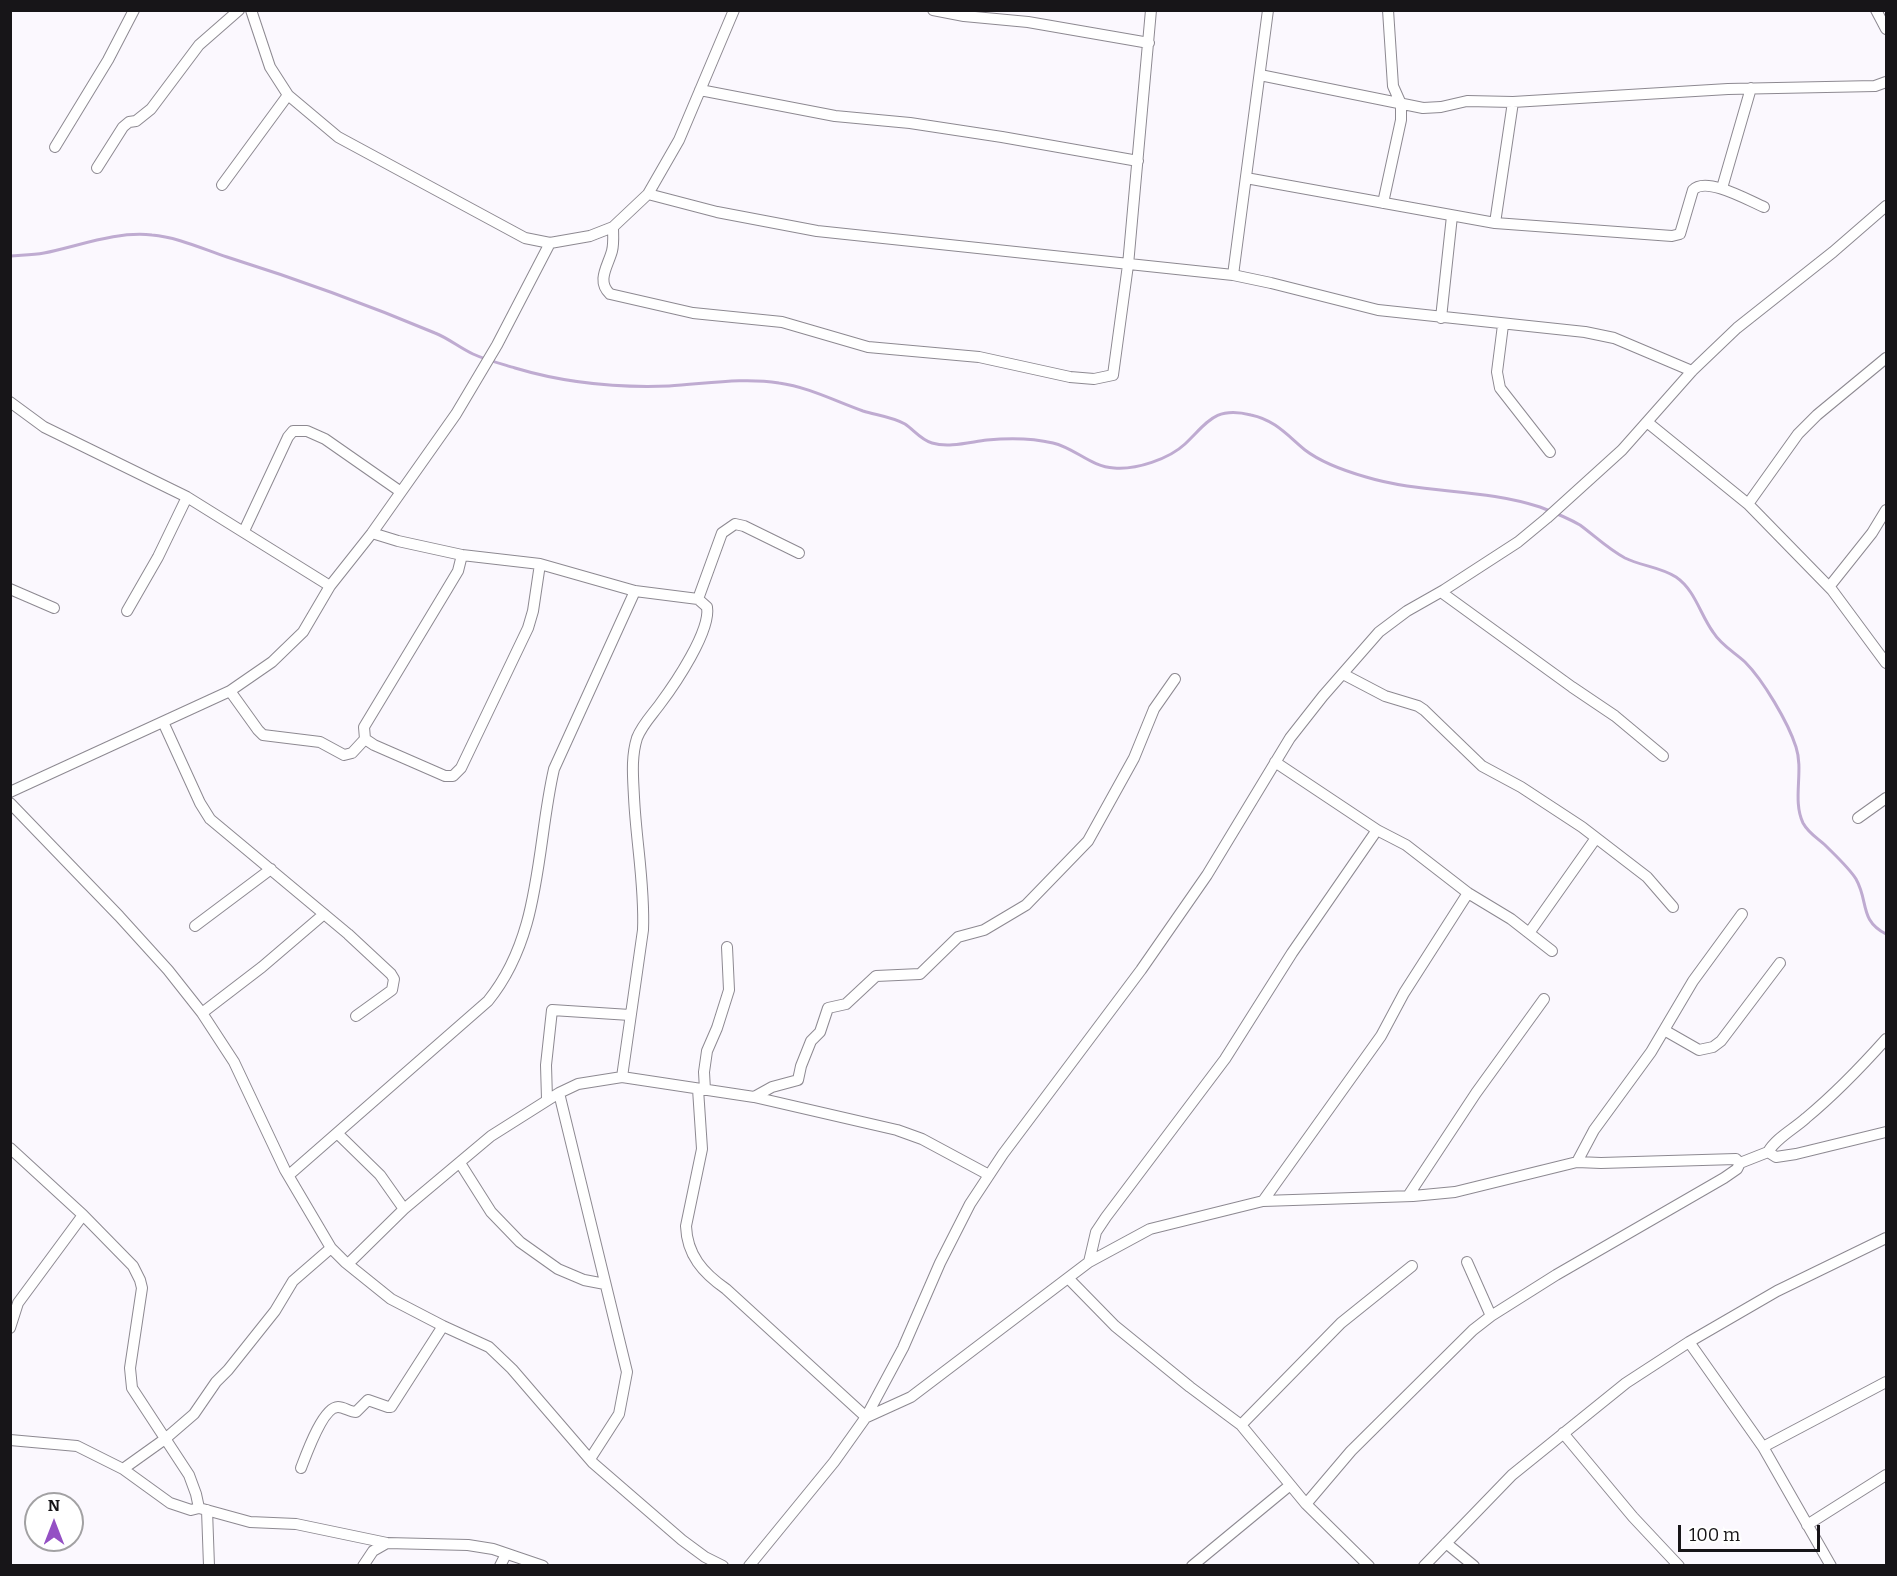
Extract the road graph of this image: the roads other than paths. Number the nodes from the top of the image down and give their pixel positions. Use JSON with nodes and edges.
{"nodes":[{"id":1,"x":134,"y":10,"type":"edge"},
{"id":2,"x":239,"y":10,"type":"edge"},
{"id":3,"x":251,"y":10,"type":"edge"},
{"id":4,"x":734,"y":10,"type":"edge"},
{"id":5,"x":933,"y":10,"type":"edge"},
{"id":6,"x":1151,"y":10,"type":"edge"},
{"id":7,"x":1268,"y":10,"type":"edge"},
{"id":8,"x":1388,"y":10,"type":"edge"},
{"id":9,"x":1876,"y":10,"type":"edge"},
{"id":10,"x":1887,"y":29,"type":"edge"},
{"id":11,"x":1149,"y":43,"type":"junction"},
{"id":12,"x":1260,"y":75,"type":"junction"},
{"id":13,"x":1887,"y":82,"type":"edge"},
{"id":14,"x":1751,"y":88,"type":"junction"},
{"id":15,"x":700,"y":90,"type":"junction"},
{"id":16,"x":288,"y":95,"type":"junction"},
{"id":17,"x":1513,"y":102,"type":"junction"},
{"id":18,"x":1401,"y":104,"type":"junction"},
{"id":19,"x":55,"y":147,"type":"dead end"},
{"id":20,"x":1138,"y":161,"type":"junction"},
{"id":21,"x":97,"y":168,"type":"dead end"},
{"id":22,"x":1246,"y":178,"type":"junction"},
{"id":23,"x":222,"y":185,"type":"dead end"},
{"id":24,"x":1722,"y":188,"type":"junction"},
{"id":25,"x":648,"y":194,"type":"junction"},
{"id":26,"x":1383,"y":203,"type":"junction"},
{"id":27,"x":1887,"y":206,"type":"edge"},
{"id":28,"x":1764,"y":207,"type":"dead end"},
{"id":29,"x":1452,"y":216,"type":"junction"},
{"id":30,"x":1496,"y":223,"type":"junction"},
{"id":31,"x":613,"y":226,"type":"junction"},
{"id":32,"x":550,"y":243,"type":"junction"},
{"id":33,"x":1128,"y":265,"type":"junction"},
{"id":34,"x":1233,"y":275,"type":"junction"},
{"id":35,"x":1441,"y":318,"type":"junction"},
{"id":36,"x":1503,"y":325,"type":"junction"},
{"id":37,"x":1887,"y":358,"type":"edge"},
{"id":38,"x":1692,"y":371,"type":"junction"},
{"id":39,"x":10,"y":402,"type":"edge"},
{"id":40,"x":1647,"y":422,"type":"junction"},
{"id":41,"x":1550,"y":452,"type":"dead end"},
{"id":42,"x":401,"y":492,"type":"junction"},
{"id":43,"x":187,"y":497,"type":"junction"},
{"id":44,"x":1748,"y":504,"type":"junction"},
{"id":45,"x":1887,"y":510,"type":"edge"},
{"id":46,"x":244,"y":531,"type":"junction"},
{"id":47,"x":372,"y":533,"type":"junction"},
{"id":48,"x":799,"y":553,"type":"dead end"},
{"id":49,"x":462,"y":555,"type":"junction"},
{"id":50,"x":540,"y":564,"type":"junction"},
{"id":51,"x":330,"y":586,"type":"junction"},
{"id":52,"x":1829,"y":587,"type":"junction"},
{"id":53,"x":10,"y":589,"type":"edge"},
{"id":54,"x":635,"y":591,"type":"junction"},
{"id":55,"x":1441,"y":592,"type":"junction"},
{"id":56,"x":698,"y":599,"type":"junction"},
{"id":57,"x":54,"y":608,"type":"dead end"},
{"id":58,"x":127,"y":611,"type":"dead end"},
{"id":59,"x":1887,"y":663,"type":"edge"},
{"id":60,"x":1342,"y":674,"type":"junction"},
{"id":61,"x":1174,"y":679,"type":"dead end"},
{"id":62,"x":230,"y":691,"type":"junction"},
{"id":63,"x":163,"y":722,"type":"junction"},
{"id":64,"x":365,"y":739,"type":"junction"},
{"id":65,"x":1663,"y":756,"type":"dead end"},
{"id":66,"x":1275,"y":762,"type":"junction"},
{"id":67,"x":10,"y":792,"type":"edge"},
{"id":68,"x":1887,"y":798,"type":"edge"},
{"id":69,"x":10,"y":803,"type":"edge"},
{"id":70,"x":1858,"y":818,"type":"dead end"},
{"id":71,"x":1377,"y":830,"type":"junction"},
{"id":72,"x":1596,"y":838,"type":"junction"},
{"id":73,"x":271,"y":869,"type":"junction"},
{"id":74,"x":1468,"y":892,"type":"junction"},
{"id":75,"x":1673,"y":907,"type":"dead end"},
{"id":76,"x":324,"y":914,"type":"junction"},
{"id":77,"x":1742,"y":914,"type":"dead end"},
{"id":78,"x":195,"y":926,"type":"dead end"},
{"id":79,"x":1529,"y":933,"type":"junction"},
{"id":80,"x":728,"y":947,"type":"dead end"},
{"id":81,"x":1552,"y":951,"type":"dead end"},
{"id":82,"x":1780,"y":963,"type":"dead end"},
{"id":83,"x":1544,"y":999,"type":"dead end"},
{"id":84,"x":202,"y":1013,"type":"junction"},
{"id":85,"x":630,"y":1015,"type":"junction"},
{"id":86,"x":356,"y":1016,"type":"dead end"},
{"id":87,"x":1664,"y":1030,"type":"junction"},
{"id":88,"x":1887,"y":1039,"type":"edge"},
{"id":89,"x":622,"y":1077,"type":"junction"},
{"id":90,"x":701,"y":1090,"type":"junction"},
{"id":91,"x":559,"y":1093,"type":"junction"},
{"id":92,"x":754,"y":1097,"type":"junction"},
{"id":93,"x":547,"y":1099,"type":"junction"},
{"id":94,"x":1887,"y":1132,"type":"edge"},
{"id":95,"x":337,"y":1133,"type":"junction"},
{"id":96,"x":10,"y":1148,"type":"edge"},
{"id":97,"x":1768,"y":1152,"type":"junction"},
{"id":98,"x":1577,"y":1162,"type":"junction"},
{"id":99,"x":460,"y":1163,"type":"junction"},
{"id":100,"x":1740,"y":1163,"type":"junction"},
{"id":101,"x":289,"y":1175,"type":"junction"},
{"id":102,"x":989,"y":1175,"type":"junction"},
{"id":103,"x":1408,"y":1196,"type":"junction"},
{"id":104,"x":1263,"y":1202,"type":"junction"},
{"id":105,"x":404,"y":1209,"type":"junction"},
{"id":106,"x":82,"y":1215,"type":"junction"},
{"id":107,"x":1887,"y":1238,"type":"edge"},
{"id":108,"x":331,"y":1248,"type":"junction"},
{"id":109,"x":1089,"y":1262,"type":"junction"},
{"id":110,"x":1467,"y":1263,"type":"dead end"},
{"id":111,"x":348,"y":1264,"type":"junction"},
{"id":112,"x":1412,"y":1266,"type":"dead end"},
{"id":113,"x":1068,"y":1278,"type":"junction"},
{"id":114,"x":605,"y":1284,"type":"junction"},
{"id":115,"x":14,"y":1301,"type":"edge"},
{"id":116,"x":1491,"y":1316,"type":"junction"},
{"id":117,"x":443,"y":1326,"type":"junction"},
{"id":118,"x":10,"y":1328,"type":"edge"},
{"id":119,"x":1689,"y":1342,"type":"junction"},
{"id":120,"x":1887,"y":1382,"type":"edge"},
{"id":121,"x":866,"y":1417,"type":"junction"},
{"id":122,"x":1241,"y":1425,"type":"junction"},
{"id":123,"x":1563,"y":1433,"type":"junction"},
{"id":124,"x":165,"y":1439,"type":"junction"},
{"id":125,"x":10,"y":1440,"type":"edge"},
{"id":126,"x":1763,"y":1447,"type":"junction"},
{"id":127,"x":590,"y":1459,"type":"junction"},
{"id":128,"x":301,"y":1468,"type":"dead end"},
{"id":129,"x":123,"y":1469,"type":"junction"},
{"id":130,"x":1887,"y":1475,"type":"edge"},
{"id":131,"x":1289,"y":1486,"type":"junction"},
{"id":132,"x":1306,"y":1504,"type":"junction"},
{"id":133,"x":203,"y":1509,"type":"junction"},
{"id":134,"x":1807,"y":1525,"type":"junction"},
{"id":135,"x":387,"y":1543,"type":"junction"},
{"id":136,"x":1446,"y":1543,"type":"junction"},
{"id":137,"x":506,"y":1554,"type":"junction"},
{"id":138,"x":209,"y":1566,"type":"edge"},
{"id":139,"x":363,"y":1566,"type":"edge"},
{"id":140,"x":500,"y":1566,"type":"edge"},
{"id":141,"x":543,"y":1566,"type":"edge"},
{"id":142,"x":723,"y":1566,"type":"edge"},
{"id":143,"x":750,"y":1566,"type":"edge"},
{"id":144,"x":1192,"y":1566,"type":"edge"},
{"id":145,"x":1369,"y":1566,"type":"edge"},
{"id":146,"x":1424,"y":1566,"type":"edge"},
{"id":147,"x":1474,"y":1566,"type":"edge"},
{"id":148,"x":1679,"y":1566,"type":"edge"},
{"id":149,"x":1831,"y":1566,"type":"edge"}],
"edges":[{"from":1,"to":19,"type":"street"},
{"from":2,"to":21,"type":"street"},
{"from":3,"to":16,"type":"street"},
{"from":4,"to":15,"type":"street"},
{"from":5,"to":11,"type":"street"},
{"from":6,"to":11,"type":"street"},
{"from":7,"to":12,"type":"street"},
{"from":8,"to":18,"type":"street"},
{"from":9,"to":10,"type":"street"},
{"from":11,"to":20,"type":"street"},
{"from":12,"to":18,"type":"street"},
{"from":12,"to":22,"type":"street"},
{"from":13,"to":14,"type":"street"},
{"from":14,"to":17,"type":"street"},
{"from":14,"to":24,"type":"street"},
{"from":15,"to":20,"type":"street"},
{"from":15,"to":25,"type":"street"},
{"from":16,"to":23,"type":"street"},
{"from":16,"to":32,"type":"street"},
{"from":17,"to":18,"type":"street"},
{"from":17,"to":30,"type":"street"},
{"from":18,"to":26,"type":"street"},
{"from":20,"to":33,"type":"street"},
{"from":22,"to":26,"type":"street"},
{"from":22,"to":34,"type":"street"},
{"from":24,"to":28,"type":"street"},
{"from":24,"to":30,"type":"street"},
{"from":25,"to":31,"type":"street"},
{"from":25,"to":33,"type":"street"},
{"from":26,"to":29,"type":"street"},
{"from":27,"to":38,"type":"street"},
{"from":29,"to":30,"type":"street"},
{"from":29,"to":35,"type":"street"},
{"from":31,"to":32,"type":"street"},
{"from":31,"to":33,"type":"street"},
{"from":32,"to":42,"type":"street"},
{"from":33,"to":34,"type":"street"},
{"from":34,"to":35,"type":"street"},
{"from":35,"to":36,"type":"street"},
{"from":36,"to":38,"type":"street"},
{"from":36,"to":41,"type":"street"},
{"from":37,"to":44,"type":"street"},
{"from":38,"to":40,"type":"street"},
{"from":39,"to":43,"type":"street"},
{"from":40,"to":44,"type":"street"},
{"from":40,"to":55,"type":"street"},
{"from":42,"to":46,"type":"street"},
{"from":42,"to":47,"type":"street"},
{"from":43,"to":46,"type":"street"},
{"from":43,"to":58,"type":"street"},
{"from":44,"to":52,"type":"street"},
{"from":45,"to":52,"type":"street"},
{"from":46,"to":51,"type":"street"},
{"from":47,"to":49,"type":"street"},
{"from":47,"to":51,"type":"street"},
{"from":48,"to":56,"type":"street"},
{"from":49,"to":50,"type":"street"},
{"from":49,"to":64,"type":"street"},
{"from":50,"to":54,"type":"street"},
{"from":50,"to":64,"type":"street"},
{"from":51,"to":62,"type":"street"},
{"from":52,"to":59,"type":"street"},
{"from":53,"to":57,"type":"street"},
{"from":54,"to":56,"type":"street"},
{"from":54,"to":95,"type":"street"},
{"from":55,"to":60,"type":"street"},
{"from":55,"to":65,"type":"street"},
{"from":56,"to":85,"type":"street"},
{"from":60,"to":66,"type":"street"},
{"from":60,"to":72,"type":"street"},
{"from":61,"to":92,"type":"street"},
{"from":62,"to":63,"type":"street"},
{"from":62,"to":64,"type":"street"},
{"from":63,"to":67,"type":"street"},
{"from":63,"to":73,"type":"street"},
{"from":66,"to":71,"type":"street"},
{"from":66,"to":102,"type":"street"},
{"from":68,"to":70,"type":"street"},
{"from":69,"to":84,"type":"street"},
{"from":71,"to":74,"type":"street"},
{"from":71,"to":109,"type":"street"},
{"from":72,"to":75,"type":"street"},
{"from":72,"to":79,"type":"street"},
{"from":73,"to":76,"type":"street"},
{"from":73,"to":78,"type":"street"},
{"from":74,"to":79,"type":"street"},
{"from":74,"to":104,"type":"street"},
{"from":76,"to":84,"type":"street"},
{"from":76,"to":86,"type":"street"},
{"from":77,"to":87,"type":"street"},
{"from":79,"to":81,"type":"street"},
{"from":80,"to":90,"type":"street"},
{"from":82,"to":87,"type":"street"},
{"from":83,"to":103,"type":"street"},
{"from":84,"to":101,"type":"street"},
{"from":85,"to":89,"type":"street"},
{"from":85,"to":93,"type":"street"},
{"from":87,"to":98,"type":"street"},
{"from":88,"to":97,"type":"street"},
{"from":89,"to":90,"type":"street"},
{"from":89,"to":91,"type":"street"},
{"from":90,"to":92,"type":"street"},
{"from":90,"to":121,"type":"street"},
{"from":91,"to":93,"type":"street"},
{"from":91,"to":114,"type":"street"},
{"from":92,"to":102,"type":"street"},
{"from":93,"to":99,"type":"street"},
{"from":94,"to":97,"type":"street"},
{"from":95,"to":101,"type":"street"},
{"from":95,"to":105,"type":"street"},
{"from":96,"to":106,"type":"street"},
{"from":97,"to":100,"type":"street"},
{"from":98,"to":100,"type":"street"},
{"from":98,"to":103,"type":"street"},
{"from":99,"to":105,"type":"street"},
{"from":99,"to":114,"type":"street"},
{"from":100,"to":116,"type":"street"},
{"from":101,"to":108,"type":"street"},
{"from":102,"to":121,"type":"street"},
{"from":103,"to":104,"type":"street"},
{"from":104,"to":109,"type":"street"},
{"from":105,"to":111,"type":"street"},
{"from":106,"to":115,"type":"street"},
{"from":106,"to":124,"type":"street"},
{"from":107,"to":119,"type":"street"},
{"from":108,"to":111,"type":"street"},
{"from":108,"to":124,"type":"street"},
{"from":109,"to":113,"type":"street"},
{"from":110,"to":116,"type":"street"},
{"from":111,"to":117,"type":"street"},
{"from":112,"to":122,"type":"street"},
{"from":113,"to":121,"type":"street"},
{"from":113,"to":122,"type":"street"},
{"from":114,"to":127,"type":"street"},
{"from":115,"to":118,"type":"street"},
{"from":116,"to":132,"type":"street"},
{"from":117,"to":127,"type":"street"},
{"from":117,"to":128,"type":"street"},
{"from":119,"to":123,"type":"street"},
{"from":119,"to":126,"type":"street"},
{"from":120,"to":126,"type":"street"},
{"from":121,"to":143,"type":"street"},
{"from":122,"to":131,"type":"street"},
{"from":123,"to":136,"type":"street"},
{"from":123,"to":148,"type":"street"},
{"from":124,"to":129,"type":"street"},
{"from":124,"to":133,"type":"street"},
{"from":125,"to":129,"type":"street"},
{"from":126,"to":134,"type":"street"},
{"from":127,"to":142,"type":"street"},
{"from":129,"to":133,"type":"street"},
{"from":130,"to":134,"type":"street"},
{"from":131,"to":132,"type":"street"},
{"from":131,"to":144,"type":"street"},
{"from":132,"to":145,"type":"street"},
{"from":133,"to":135,"type":"street"},
{"from":133,"to":138,"type":"street"},
{"from":134,"to":149,"type":"street"},
{"from":135,"to":137,"type":"street"},
{"from":135,"to":139,"type":"street"},
{"from":136,"to":146,"type":"street"},
{"from":136,"to":147,"type":"street"},
{"from":137,"to":140,"type":"street"},
{"from":137,"to":141,"type":"street"}]}
